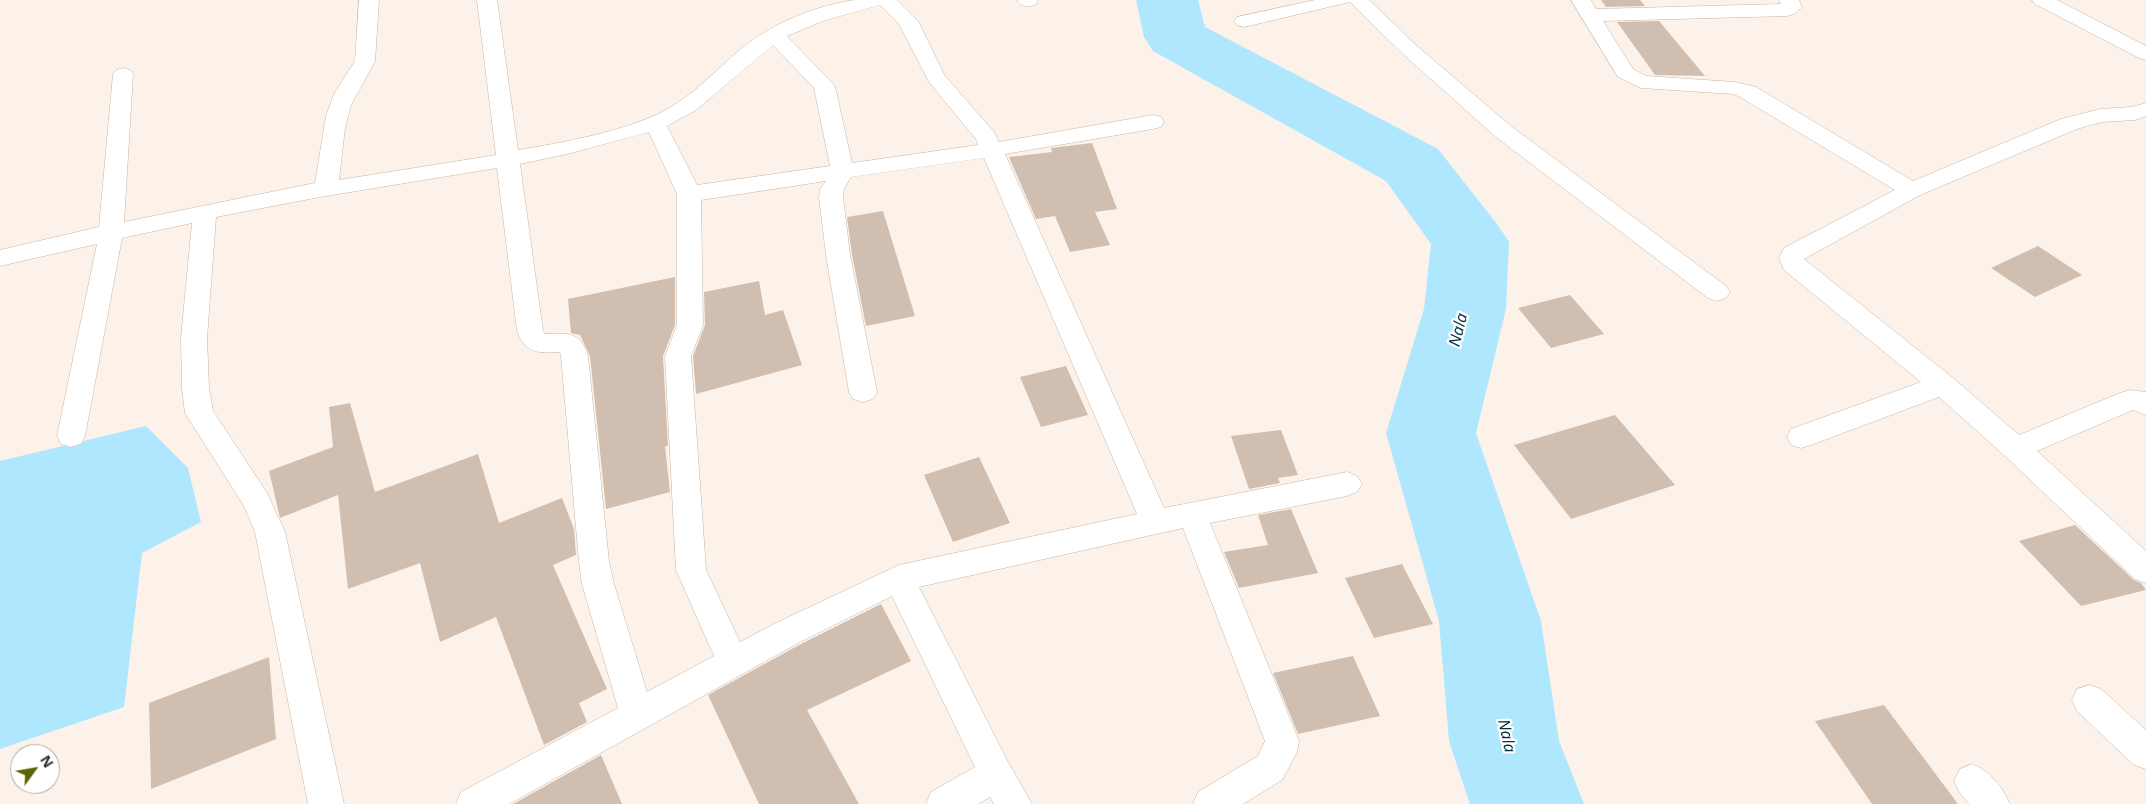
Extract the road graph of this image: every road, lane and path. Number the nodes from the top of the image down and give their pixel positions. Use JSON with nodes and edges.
{"nodes":[{"id":1,"x":368,"y":0,"type":"edge"},
{"id":2,"x":487,"y":0,"type":"edge"},
{"id":3,"x":878,"y":0,"type":"edge"},
{"id":4,"x":886,"y":0,"type":"edge"},
{"id":5,"x":1342,"y":0,"type":"edge"},
{"id":6,"x":1358,"y":0,"type":"edge"},
{"id":7,"x":1789,"y":0,"type":"edge"},
{"id":8,"x":2042,"y":0,"type":"edge"},
{"id":9,"x":1585,"y":8,"type":"edge"},
{"id":10,"x":1244,"y":21,"type":"dead end"},
{"id":11,"x":774,"y":36,"type":"junction"},
{"id":12,"x":2146,"y":54,"type":"edge"},
{"id":13,"x":124,"y":74,"type":"dead end"},
{"id":14,"x":2146,"y":109,"type":"edge"},
{"id":15,"x":1153,"y":122,"type":"dead end"},
{"id":16,"x":655,"y":123,"type":"junction"},
{"id":17,"x":991,"y":150,"type":"junction"},
{"id":18,"x":506,"y":159,"type":"junction"},
{"id":19,"x":843,"y":173,"type":"junction"},
{"id":20,"x":326,"y":189,"type":"junction"},
{"id":21,"x":1912,"y":190,"type":"junction"},
{"id":22,"x":689,"y":194,"type":"junction"},
{"id":23,"x":205,"y":212,"type":"junction"},
{"id":24,"x":111,"y":232,"type":"junction"},
{"id":25,"x":0,"y":258,"type":"edge"},
{"id":26,"x":1717,"y":292,"type":"dead end"},
{"id":27,"x":1943,"y":385,"type":"junction"},
{"id":28,"x":863,"y":392,"type":"dead end"},
{"id":29,"x":2146,"y":404,"type":"edge"},
{"id":30,"x":71,"y":436,"type":"dead end"},
{"id":31,"x":1801,"y":437,"type":"dead end"},
{"id":32,"x":2015,"y":448,"type":"junction"},
{"id":33,"x":1347,"y":484,"type":"dead end"},
{"id":34,"x":1192,"y":514,"type":"junction"},
{"id":35,"x":1155,"y":522,"type":"junction"},
{"id":36,"x":2146,"y":570,"type":"edge"},
{"id":37,"x":899,"y":578,"type":"junction"},
{"id":38,"x":733,"y":662,"type":"junction"},
{"id":39,"x":2089,"y":700,"type":"dead end"},
{"id":40,"x":637,"y":714,"type":"junction"},
{"id":41,"x":2146,"y":752,"type":"edge"},
{"id":42,"x":996,"y":774,"type":"junction"},
{"id":43,"x":326,"y":804,"type":"edge"},
{"id":44,"x":474,"y":804,"type":"edge"},
{"id":45,"x":944,"y":804,"type":"edge"},
{"id":46,"x":1014,"y":804,"type":"edge"},
{"id":47,"x":1211,"y":804,"type":"edge"}],
"edges":[{"from":1,"to":20,"type":"street"},
{"from":2,"to":18,"type":"street"},
{"from":3,"to":11,"type":"street"},
{"from":4,"to":17,"type":"street"},
{"from":5,"to":10,"type":"street"},
{"from":6,"to":26,"type":"street"},
{"from":7,"to":9,"type":"street"},
{"from":8,"to":12,"type":"street"},
{"from":9,"to":21,"type":"street"},
{"from":11,"to":16,"type":"street"},
{"from":11,"to":19,"type":"street"},
{"from":13,"to":24,"type":"street"},
{"from":14,"to":21,"type":"street"},
{"from":15,"to":17,"type":"street"},
{"from":16,"to":18,"type":"street"},
{"from":16,"to":22,"type":"street"},
{"from":17,"to":19,"type":"street"},
{"from":17,"to":35,"type":"street"},
{"from":18,"to":20,"type":"street"},
{"from":18,"to":40,"type":"street"},
{"from":19,"to":22,"type":"street"},
{"from":19,"to":28,"type":"street"},
{"from":20,"to":23,"type":"street"},
{"from":21,"to":27,"type":"street"},
{"from":22,"to":38,"type":"street"},
{"from":23,"to":24,"type":"street"},
{"from":23,"to":43,"type":"street"},
{"from":24,"to":25,"type":"street"},
{"from":24,"to":30,"type":"street"},
{"from":27,"to":31,"type":"street"},
{"from":27,"to":32,"type":"street"},
{"from":29,"to":32,"type":"street"},
{"from":32,"to":36,"type":"street"},
{"from":33,"to":34,"type":"street"},
{"from":34,"to":35,"type":"street"},
{"from":34,"to":47,"type":"street"},
{"from":35,"to":37,"type":"street"},
{"from":37,"to":38,"type":"street"},
{"from":37,"to":42,"type":"street"},
{"from":38,"to":40,"type":"street"},
{"from":39,"to":41,"type":"street"},
{"from":40,"to":44,"type":"street"},
{"from":42,"to":45,"type":"street"},
{"from":42,"to":46,"type":"street"}]}
